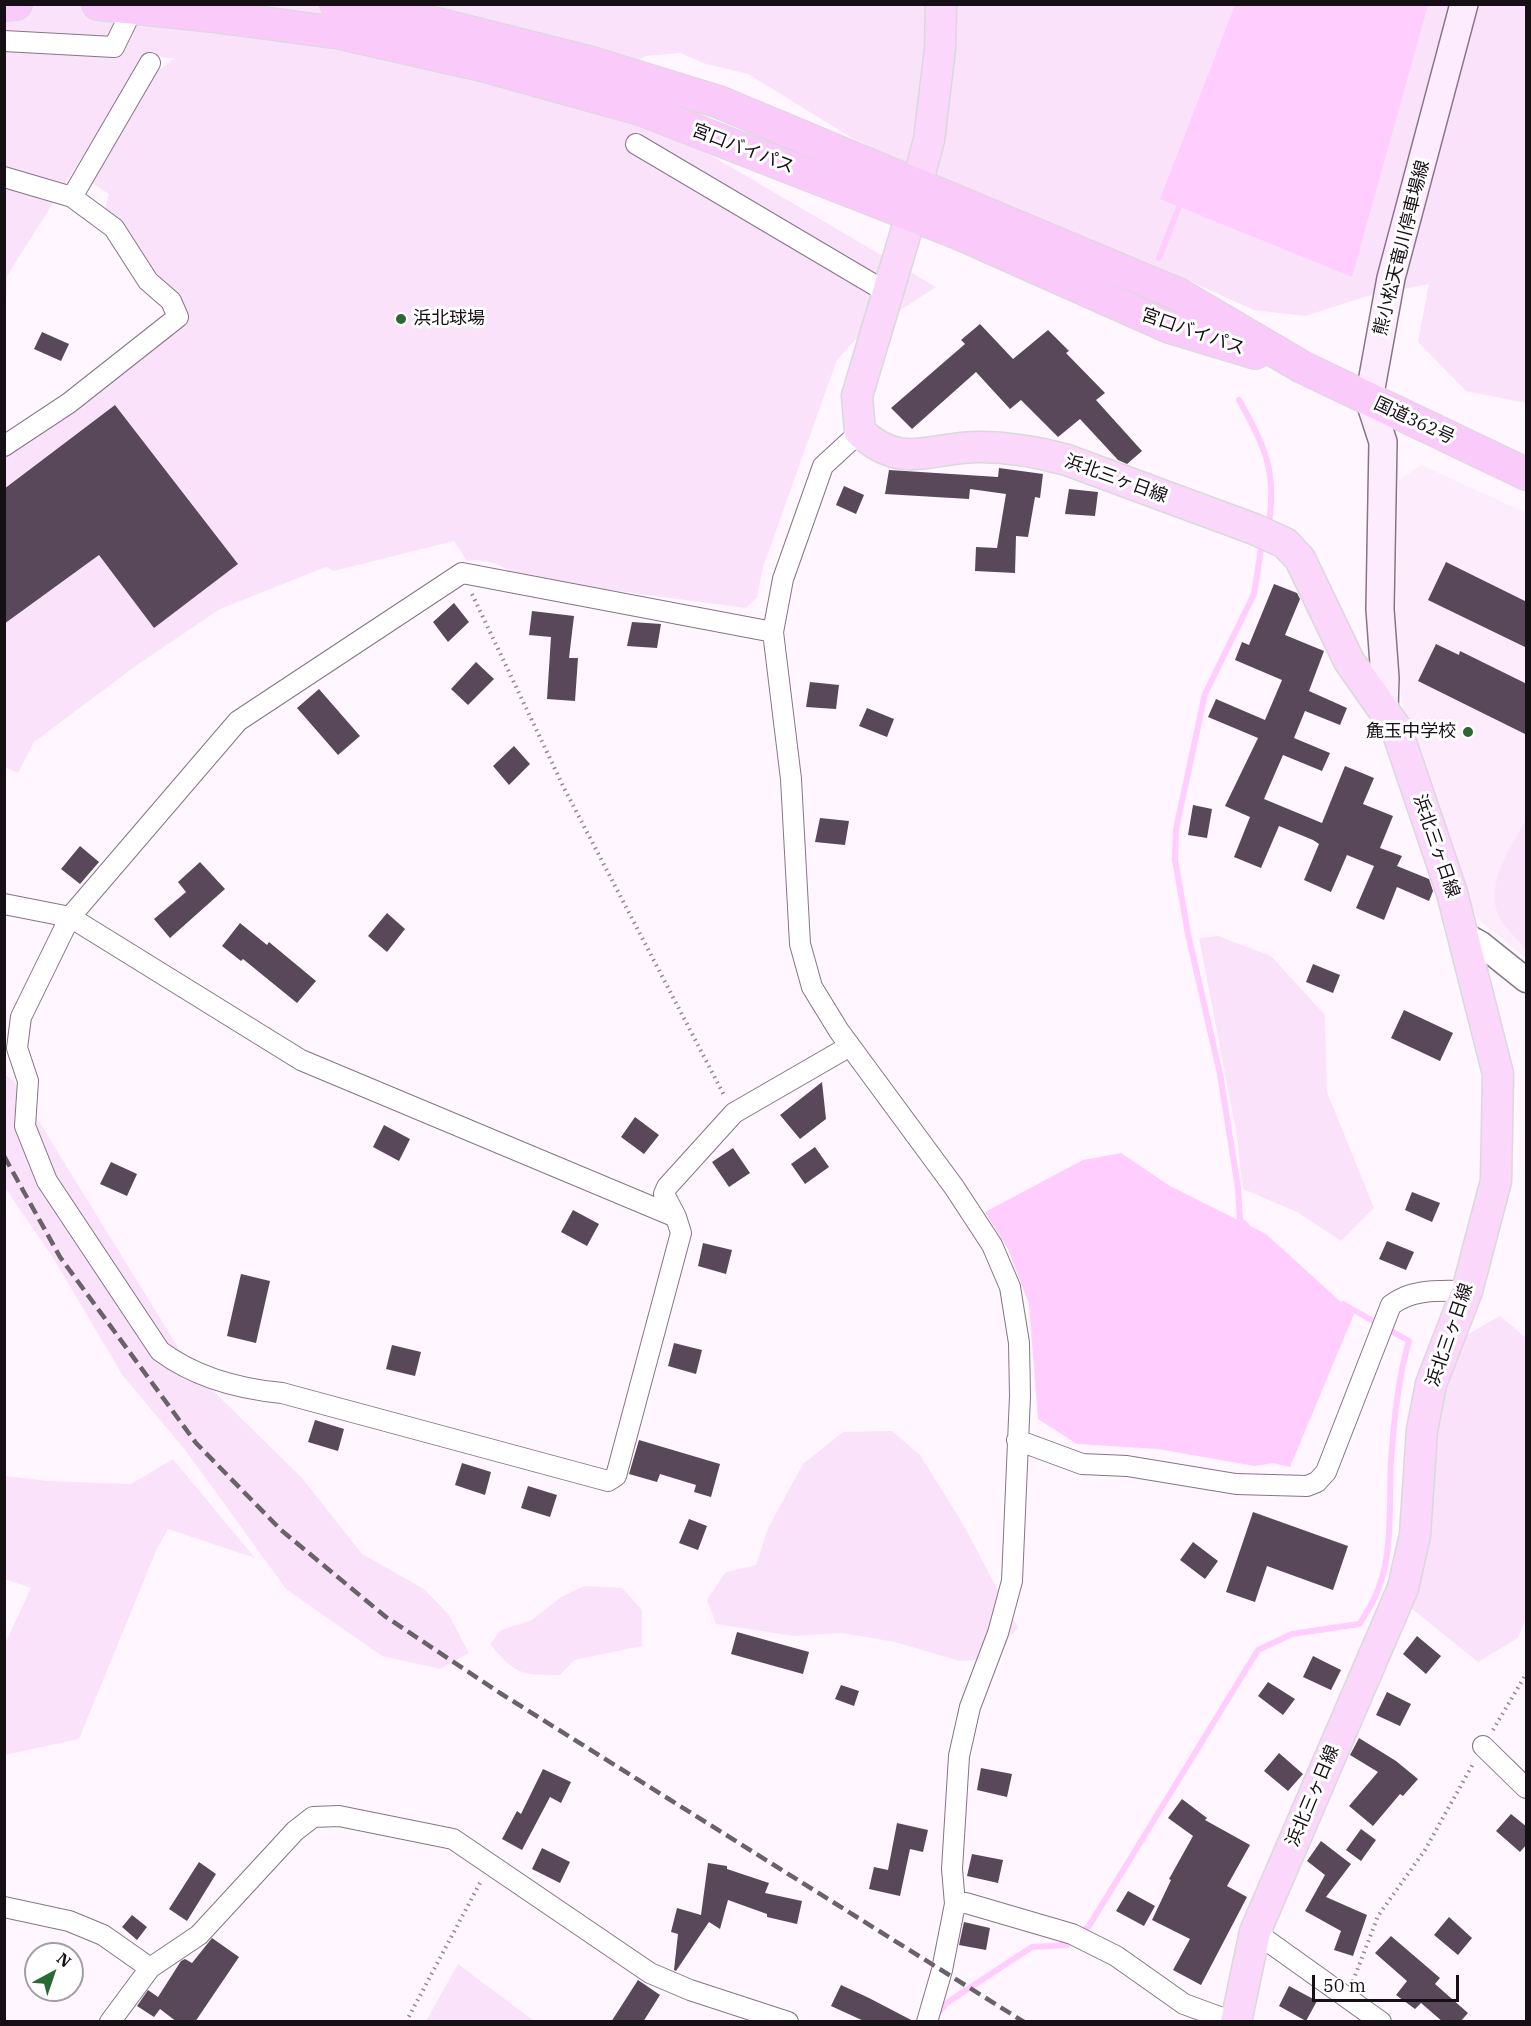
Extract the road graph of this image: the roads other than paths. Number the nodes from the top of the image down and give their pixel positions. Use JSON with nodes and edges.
{"nodes":[{"id":1,"x":16,"y":4,"type":"edge"},
{"id":2,"x":98,"y":4,"type":"edge"},
{"id":3,"x":336,"y":4,"type":"edge"},
{"id":4,"x":941,"y":4,"type":"edge"},
{"id":5,"x":1464,"y":4,"type":"edge"},
{"id":6,"x":4,"y":5,"type":"edge"},
{"id":7,"x":133,"y":8,"type":"junction"},
{"id":8,"x":4,"y":41,"type":"edge"},
{"id":9,"x":150,"y":63,"type":"dead end"},
{"id":10,"x":636,"y":144,"type":"dead end"},
{"id":11,"x":4,"y":177,"type":"edge"},
{"id":12,"x":916,"y":184,"type":"junction"},
{"id":13,"x":72,"y":196,"type":"junction"},
{"id":14,"x":911,"y":215,"type":"junction"},
{"id":15,"x":888,"y":293,"type":"junction"},
{"id":16,"x":1302,"y":367,"type":"junction"},
{"id":17,"x":1369,"y":399,"type":"junction"},
{"id":18,"x":860,"y":432,"type":"junction"},
{"id":19,"x":4,"y":446,"type":"edge"},
{"id":20,"x":1527,"y":474,"type":"edge"},
{"id":21,"x":773,"y":632,"type":"junction"},
{"id":22,"x":1384,"y":710,"type":"junction"},
{"id":23,"x":4,"y":904,"type":"edge"},
{"id":24,"x":70,"y":917,"type":"junction"},
{"id":25,"x":1463,"y":934,"type":"junction"},
{"id":26,"x":1527,"y":980,"type":"edge"},
{"id":27,"x":850,"y":1046,"type":"junction"},
{"id":28,"x":676,"y":1217,"type":"junction"},
{"id":29,"x":1467,"y":1291,"type":"junction"},
{"id":30,"x":1017,"y":1440,"type":"junction"},
{"id":31,"x":1483,"y":1746,"type":"road end"},
{"id":32,"x":1527,"y":1788,"type":"edge"},
{"id":33,"x":955,"y":1904,"type":"junction"},
{"id":34,"x":4,"y":1907,"type":"edge"},
{"id":35,"x":1255,"y":1932,"type":"junction"},
{"id":36,"x":150,"y":1968,"type":"junction"},
{"id":37,"x":110,"y":2022,"type":"edge"},
{"id":38,"x":788,"y":2022,"type":"edge"},
{"id":39,"x":927,"y":2022,"type":"edge"},
{"id":40,"x":1234,"y":2022,"type":"edge"},
{"id":41,"x":1381,"y":2022,"type":"edge"}],
"edges":[{"from":1,"to":6,"type":"highway"},
{"from":2,"to":7,"type":"highway","name":"宮口バイパス"},
{"from":3,"to":12,"type":"highway","name":"宮口バイパス"},
{"from":4,"to":12,"type":"main road"},
{"from":5,"to":17,"type":"main road","name":"熊小松天竜川停車場線"},
{"from":7,"to":8,"type":"street"},
{"from":7,"to":14,"type":"highway","name":"宮口バイパス"},
{"from":9,"to":13,"type":"street"},
{"from":10,"to":15,"type":"street"},
{"from":11,"to":13,"type":"street"},
{"from":12,"to":14,"type":"main road"},
{"from":12,"to":16,"type":"highway","name":"宮口バイパス"},
{"from":13,"to":19,"type":"street"},
{"from":14,"to":15,"type":"main road"},
{"from":14,"to":16,"type":"highway","name":"宮口バイパス"},
{"from":15,"to":18,"type":"main road"},
{"from":16,"to":17,"type":"highway","name":"国道362号"},
{"from":17,"to":20,"type":"highway","name":"国道362号"},
{"from":17,"to":22,"type":"main road","name":"熊小松天竜川停車場線"},
{"from":18,"to":21,"type":"street"},
{"from":18,"to":22,"type":"main road","name":"浜北三ヶ日線"},
{"from":21,"to":24,"type":"street"},
{"from":21,"to":27,"type":"street"},
{"from":22,"to":25,"type":"main road","name":"浜北三ヶ日線"},
{"from":23,"to":24,"type":"street"},
{"from":24,"to":28,"type":"street"},
{"from":24,"to":28,"type":"street"},
{"from":25,"to":26,"type":"street"},
{"from":25,"to":29,"type":"main road","name":"浜北三ヶ日線"},
{"from":27,"to":28,"type":"street"},
{"from":27,"to":30,"type":"street"},
{"from":29,"to":30,"type":"street"},
{"from":29,"to":35,"type":"main road","name":"浜北三ヶ日線"},
{"from":30,"to":33,"type":"street"},
{"from":31,"to":32,"type":"street"},
{"from":33,"to":39,"type":"street"},
{"from":33,"to":40,"type":"street"},
{"from":34,"to":36,"type":"street"},
{"from":35,"to":40,"type":"main road","name":"浜北三ヶ日線"},
{"from":35,"to":41,"type":"street"},
{"from":36,"to":37,"type":"street"},
{"from":36,"to":38,"type":"street"}]}
